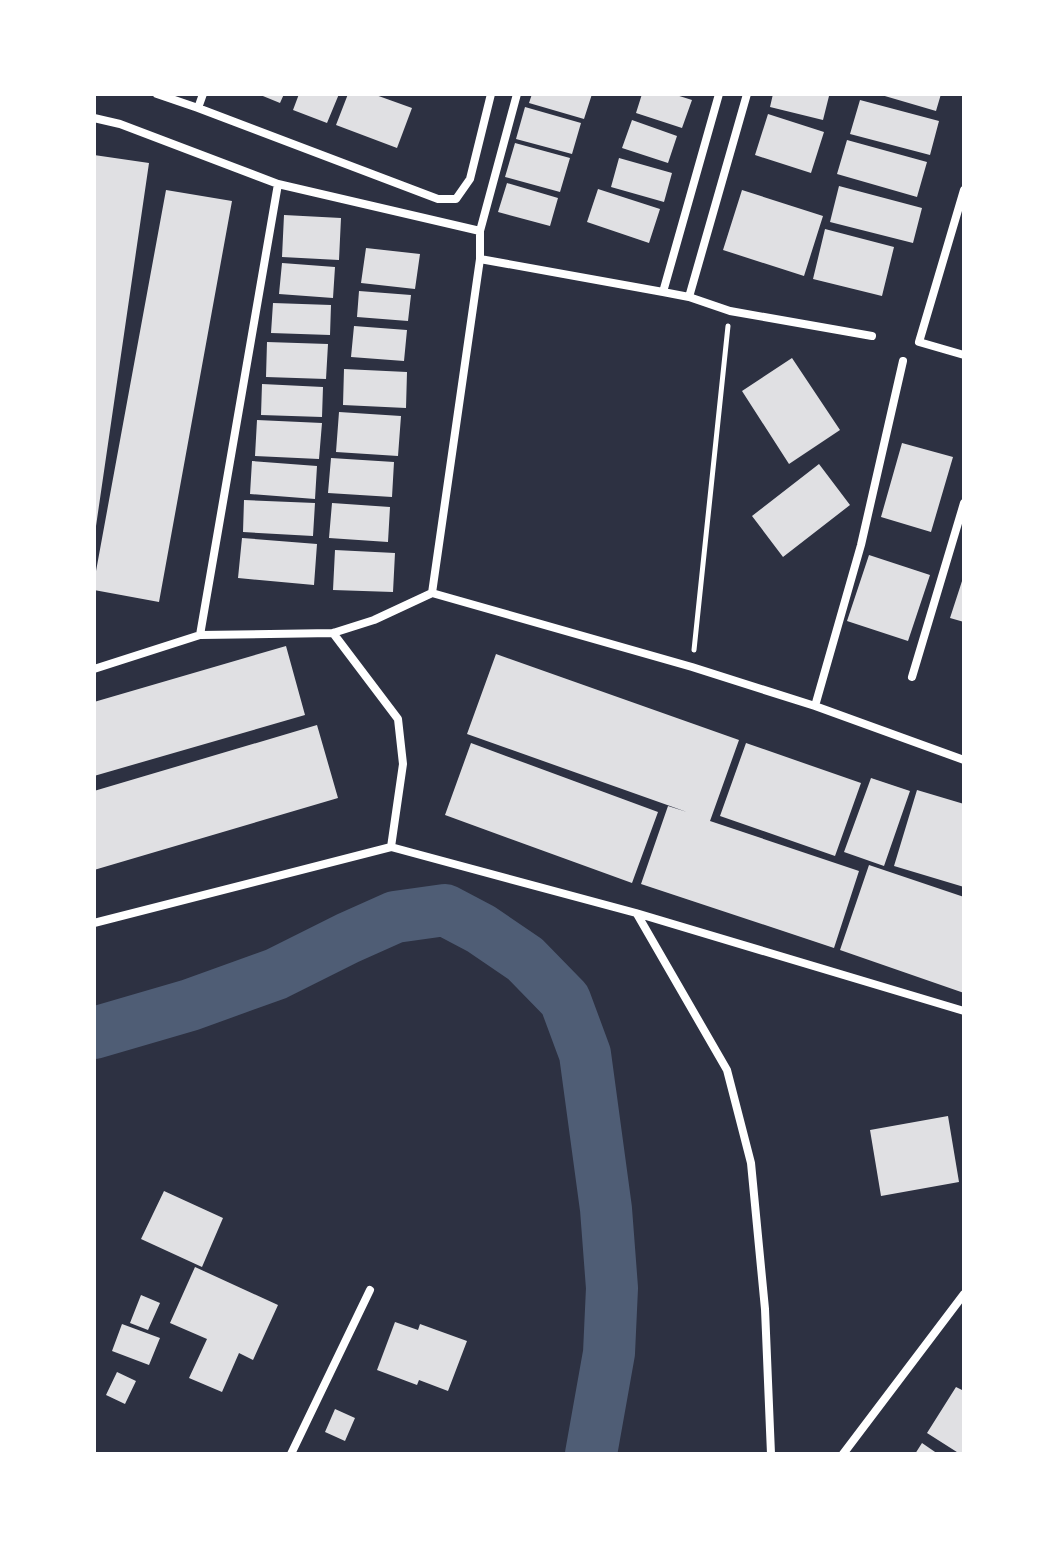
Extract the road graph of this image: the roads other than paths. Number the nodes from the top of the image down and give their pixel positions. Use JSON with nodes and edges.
{"nodes":[{"id":1,"x":157,"y":94,"type":"edge"},
{"id":2,"x":203,"y":94,"type":"edge"},
{"id":3,"x":491,"y":94,"type":"edge"},
{"id":4,"x":517,"y":94,"type":"edge"},
{"id":5,"x":719,"y":94,"type":"edge"},
{"id":6,"x":747,"y":94,"type":"edge"},
{"id":7,"x":198,"y":108,"type":"junction"},
{"id":8,"x":94,"y":118,"type":"edge"},
{"id":9,"x":278,"y":184,"type":"junction"},
{"id":10,"x":964,"y":190,"type":"edge"},
{"id":11,"x":480,"y":231,"type":"junction"},
{"id":12,"x":480,"y":259,"type":"junction"},
{"id":13,"x":663,"y":292,"type":"junction"},
{"id":14,"x":689,"y":297,"type":"junction"},
{"id":15,"x":872,"y":336,"type":"dead end"},
{"id":16,"x":964,"y":355,"type":"edge"},
{"id":17,"x":903,"y":361,"type":"dead end"},
{"id":18,"x":964,"y":503,"type":"edge"},
{"id":19,"x":432,"y":593,"type":"junction"},
{"id":20,"x":333,"y":633,"type":"junction"},
{"id":21,"x":200,"y":635,"type":"junction"},
{"id":22,"x":94,"y":669,"type":"edge"},
{"id":23,"x":912,"y":677,"type":"dead end"},
{"id":24,"x":815,"y":706,"type":"junction"},
{"id":25,"x":964,"y":760,"type":"edge"},
{"id":26,"x":391,"y":847,"type":"junction"},
{"id":27,"x":636,"y":913,"type":"junction"},
{"id":28,"x":94,"y":923,"type":"edge"},
{"id":29,"x":964,"y":1011,"type":"edge"},
{"id":30,"x":370,"y":1290,"type":"dead end"},
{"id":31,"x":964,"y":1294,"type":"edge"},
{"id":32,"x":291,"y":1454,"type":"edge"},
{"id":33,"x":771,"y":1454,"type":"edge"},
{"id":34,"x":843,"y":1454,"type":"edge"}],
"edges":[{"from":1,"to":7,"type":"street"},
{"from":2,"to":7,"type":"street"},
{"from":3,"to":7,"type":"street"},
{"from":4,"to":11,"type":"street"},
{"from":5,"to":13,"type":"street"},
{"from":6,"to":14,"type":"street"},
{"from":8,"to":9,"type":"street"},
{"from":9,"to":11,"type":"street"},
{"from":9,"to":21,"type":"street"},
{"from":10,"to":16,"type":"street"},
{"from":11,"to":12,"type":"street"},
{"from":12,"to":13,"type":"street"},
{"from":12,"to":19,"type":"street"},
{"from":13,"to":14,"type":"street"},
{"from":14,"to":15,"type":"street"},
{"from":17,"to":24,"type":"street"},
{"from":18,"to":23,"type":"street"},
{"from":19,"to":20,"type":"street"},
{"from":19,"to":24,"type":"street"},
{"from":20,"to":21,"type":"street"},
{"from":20,"to":26,"type":"street"},
{"from":21,"to":22,"type":"street"},
{"from":24,"to":25,"type":"street"},
{"from":26,"to":27,"type":"street"},
{"from":26,"to":28,"type":"street"},
{"from":27,"to":29,"type":"street"},
{"from":27,"to":33,"type":"street"},
{"from":30,"to":32,"type":"street"},
{"from":31,"to":34,"type":"street"}]}
